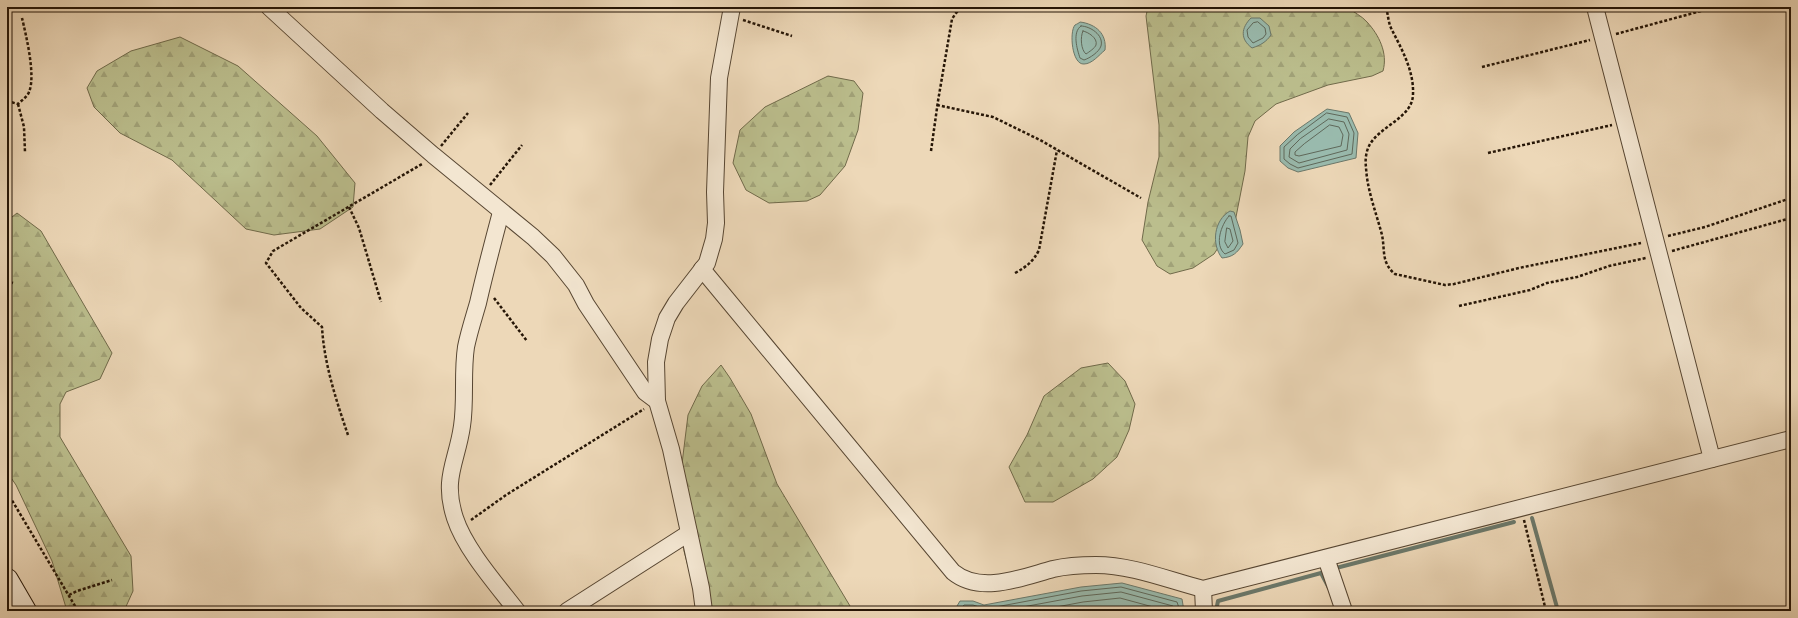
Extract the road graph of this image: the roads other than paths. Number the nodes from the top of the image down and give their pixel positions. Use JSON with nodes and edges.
{"nodes":[{"id":1,"x":269,"y":7,"type":"edge"},
{"id":2,"x":1595,"y":7,"type":"edge"},
{"id":3,"x":731,"y":11,"type":"edge"},
{"id":4,"x":501,"y":212,"type":"junction"},
{"id":5,"x":702,"y":269,"type":"junction"},
{"id":6,"x":657,"y":401,"type":"junction"},
{"id":7,"x":1791,"y":439,"type":"edge"},
{"id":8,"x":1712,"y":459,"type":"junction"},
{"id":9,"x":689,"y":532,"type":"junction"},
{"id":10,"x":1326,"y":558,"type":"junction"},
{"id":11,"x":7,"y":580,"type":"edge"},
{"id":12,"x":1203,"y":589,"type":"junction"},
{"id":13,"x":25,"y":611,"type":"edge"},
{"id":14,"x":517,"y":611,"type":"edge"},
{"id":15,"x":567,"y":611,"type":"edge"},
{"id":16,"x":704,"y":611,"type":"edge"},
{"id":17,"x":1204,"y":611,"type":"edge"},
{"id":18,"x":1344,"y":611,"type":"edge"}],
"edges":[{"from":1,"to":4,"type":"street"},
{"from":2,"to":8,"type":"street"},
{"from":3,"to":5,"type":"street"},
{"from":4,"to":6,"type":"street"},
{"from":4,"to":14,"type":"street"},
{"from":5,"to":6,"type":"street"},
{"from":5,"to":12,"type":"street"},
{"from":6,"to":9,"type":"street"},
{"from":7,"to":8,"type":"street"},
{"from":8,"to":10,"type":"street"},
{"from":9,"to":15,"type":"street"},
{"from":9,"to":16,"type":"street"},
{"from":10,"to":12,"type":"street"},
{"from":10,"to":18,"type":"street"},
{"from":11,"to":13,"type":"street"},
{"from":12,"to":17,"type":"street"}]}
